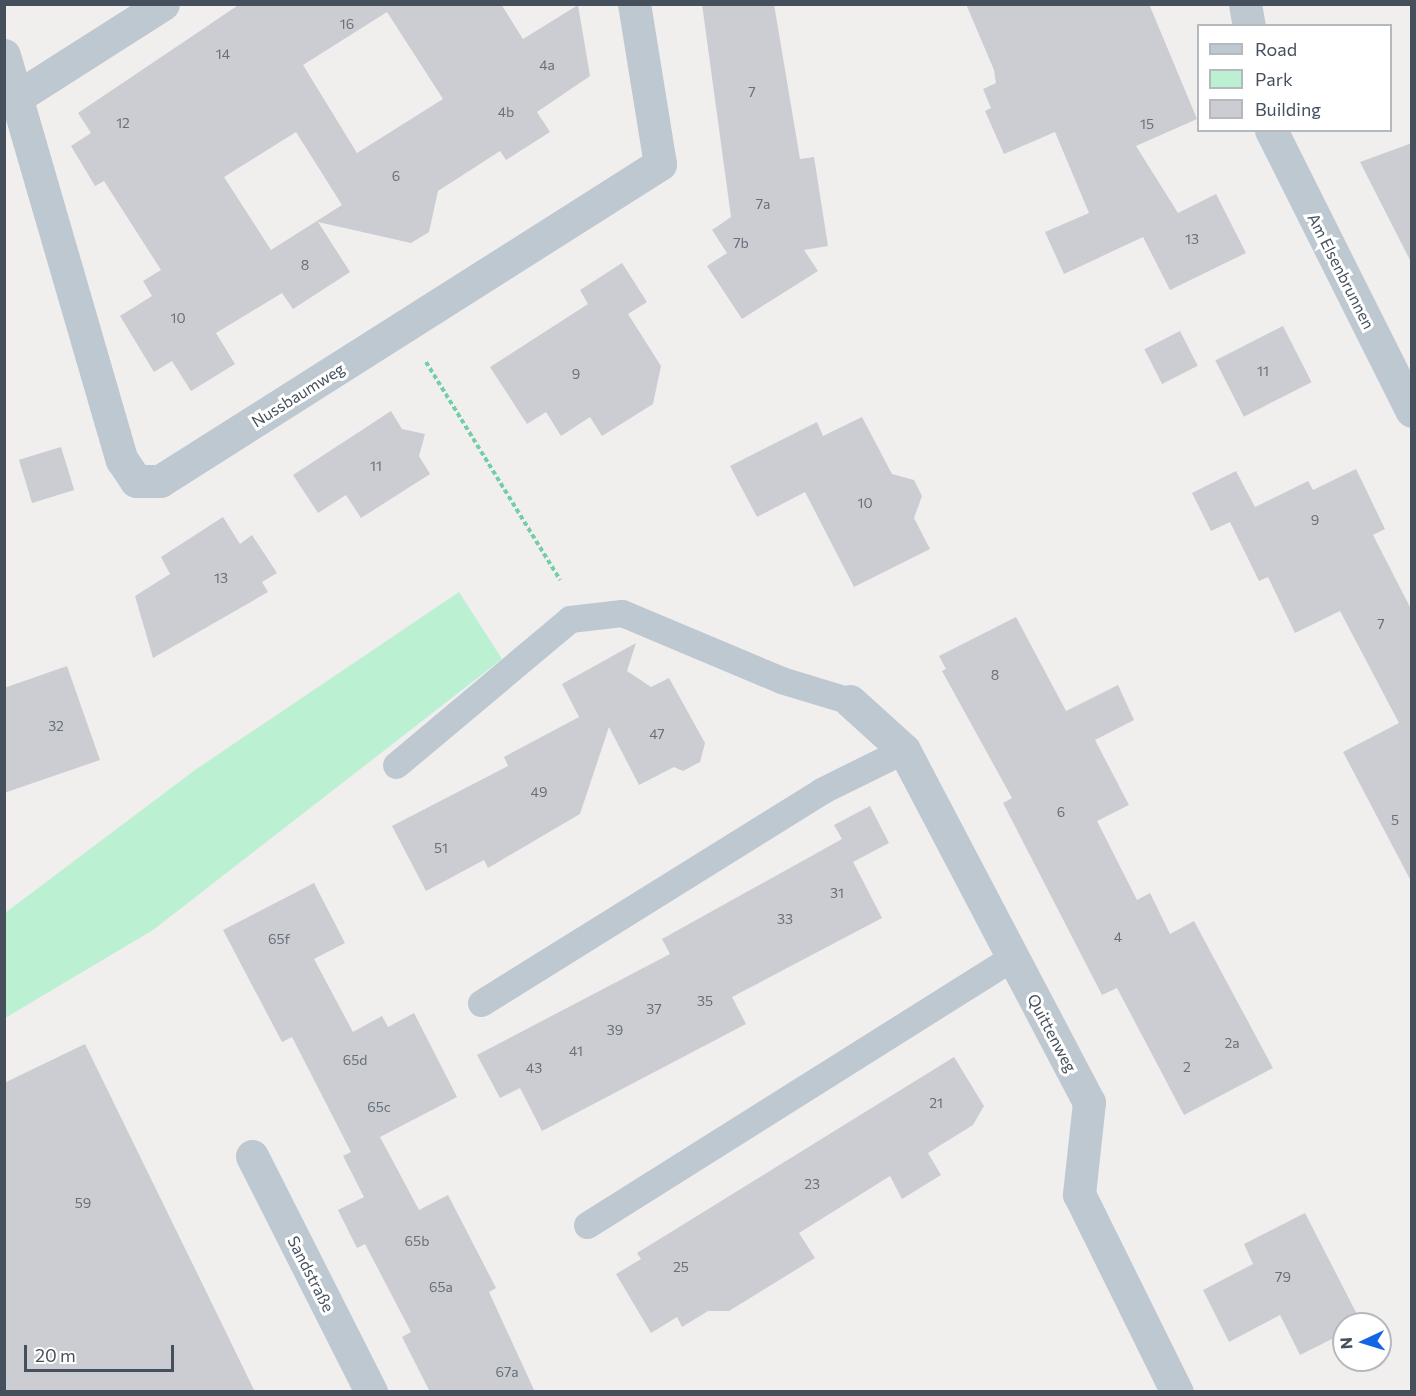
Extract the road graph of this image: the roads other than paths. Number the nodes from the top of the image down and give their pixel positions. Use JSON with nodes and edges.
{"nodes":[{"id":1,"x":163,"y":4,"type":"edge"},
{"id":2,"x":634,"y":4,"type":"edge"},
{"id":3,"x":1245,"y":4,"type":"edge"},
{"id":4,"x":1249,"y":24,"type":"edge"},
{"id":5,"x":4,"y":55,"type":"edge"},
{"id":6,"x":17,"y":97,"type":"junction"},
{"id":7,"x":1272,"y":132,"type":"edge"},
{"id":8,"x":1410,"y":403,"type":"edge"},
{"id":9,"x":850,"y":701,"type":"joint"},
{"id":10,"x":904,"y":750,"type":"junction"},
{"id":11,"x":396,"y":765,"type":"dead end"},
{"id":12,"x":1012,"y":957,"type":"junction"},
{"id":13,"x":481,"y":1003,"type":"dead end"},
{"id":14,"x":252,"y":1156,"type":"dead end"},
{"id":15,"x":587,"y":1225,"type":"dead end"},
{"id":16,"x":371,"y":1392,"type":"edge"},
{"id":17,"x":1177,"y":1392,"type":"edge"}],
"edges":[{"from":1,"to":6,"type":"street"},
{"from":2,"to":6,"type":"street","name":"Nussbaumweg"},
{"from":3,"to":4,"type":"street"},
{"from":5,"to":6,"type":"street","name":"Nussbaumweg"},
{"from":7,"to":8,"type":"street","name":"Am Elsenbrunnen"},
{"from":9,"to":10,"type":"street","name":"Quittenweg"},
{"from":9,"to":11,"type":"lane"},
{"from":10,"to":12,"type":"street","name":"Quittenweg"},
{"from":10,"to":13,"type":"lane"},
{"from":12,"to":15,"type":"lane"},
{"from":12,"to":17,"type":"street","name":"Quittenweg"},
{"from":14,"to":16,"type":"street","name":"Sandstraße"}]}
